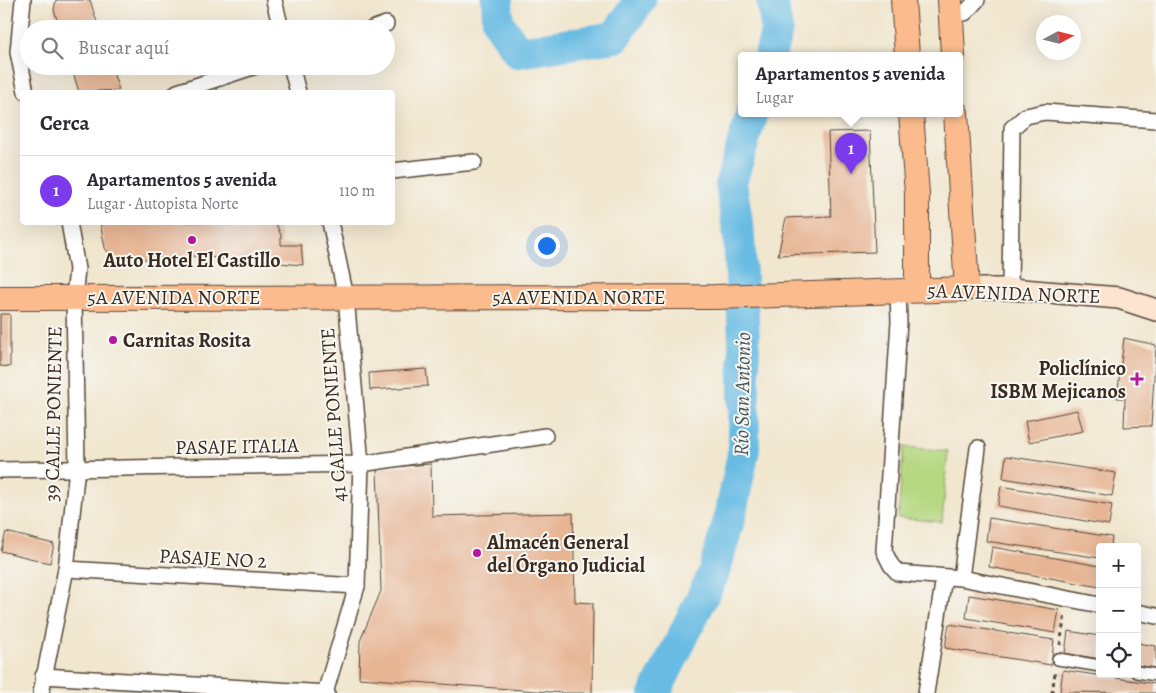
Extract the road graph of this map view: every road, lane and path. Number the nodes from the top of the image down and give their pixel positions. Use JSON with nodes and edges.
{"nodes":[{"id":1,"x":23,"y":0,"type":"edge"},
{"id":2,"x":274,"y":0,"type":"edge"},
{"id":3,"x":903,"y":0,"type":"edge"},
{"id":4,"x":977,"y":0,"type":"edge"},
{"id":5,"x":950,"y":7,"type":"edge"},
{"id":6,"x":21,"y":20,"type":"edge"},
{"id":7,"x":279,"y":20,"type":"edge"},
{"id":8,"x":20,"y":31,"type":"edge"},
{"id":9,"x":907,"y":52,"type":"edge"},
{"id":10,"x":953,"y":52,"type":"edge"},
{"id":11,"x":20,"y":62,"type":"edge"},
{"id":12,"x":23,"y":75,"type":"edge"},
{"id":13,"x":229,"y":75,"type":"edge"},
{"id":14,"x":293,"y":75,"type":"edge"},
{"id":15,"x":26,"y":90,"type":"edge"},
{"id":16,"x":184,"y":90,"type":"edge"},
{"id":17,"x":297,"y":90,"type":"edge"},
{"id":18,"x":911,"y":117,"type":"edge"},
{"id":19,"x":956,"y":117,"type":"edge"},
{"id":20,"x":1156,"y":120,"type":"edge"},
{"id":21,"x":474,"y":162,"type":"dead end"},
{"id":22,"x":395,"y":171,"type":"edge"},
{"id":23,"x":70,"y":225,"type":"edge"},
{"id":24,"x":331,"y":225,"type":"edge"},
{"id":25,"x":967,"y":289,"type":"junction"},
{"id":26,"x":1010,"y":289,"type":"junction"},
{"id":27,"x":908,"y":290,"type":"junction"},
{"id":28,"x":346,"y":297,"type":"junction"},
{"id":29,"x":0,"y":298,"type":"edge"},
{"id":30,"x":74,"y":298,"type":"junction"},
{"id":31,"x":1156,"y":310,"type":"edge"},
{"id":32,"x":545,"y":436,"type":"dead end"},
{"id":33,"x":978,"y":448,"type":"dead end"},
{"id":34,"x":361,"y":464,"type":"junction"},
{"id":35,"x":77,"y":468,"type":"junction"},
{"id":36,"x":0,"y":470,"type":"edge"},
{"id":37,"x":66,"y":569,"type":"junction"},
{"id":38,"x":944,"y":577,"type":"junction"},
{"id":39,"x":961,"y":578,"type":"junction"},
{"id":40,"x":357,"y":586,"type":"junction"},
{"id":41,"x":1096,"y":604,"type":"edge"},
{"id":42,"x":1141,"y":613,"type":"edge"},
{"id":43,"x":1156,"y":616,"type":"edge"},
{"id":44,"x":1058,"y":660,"type":"dead end"},
{"id":45,"x":1096,"y":665,"type":"edge"},
{"id":46,"x":1141,"y":673,"type":"edge"},
{"id":47,"x":1156,"y":675,"type":"edge"},
{"id":48,"x":43,"y":676,"type":"junction"},
{"id":49,"x":41,"y":693,"type":"edge"},
{"id":50,"x":326,"y":693,"type":"edge"},
{"id":51,"x":926,"y":693,"type":"edge"}],
"edges":[{"from":1,"to":6,"type":"street"},
{"from":2,"to":7,"type":"street"},
{"from":3,"to":9,"type":"main road"},
{"from":4,"to":5,"type":"street"},
{"from":5,"to":10,"type":"main road"},
{"from":8,"to":11,"type":"street"},
{"from":12,"to":15,"type":"street"},
{"from":13,"to":16,"type":"street"},
{"from":14,"to":17,"type":"street"},
{"from":18,"to":27,"type":"main road"},
{"from":19,"to":25,"type":"main road"},
{"from":20,"to":26,"type":"street"},
{"from":21,"to":22,"type":"street"},
{"from":23,"to":30,"type":"street","name":"39 CALLE PONIENTE"},
{"from":24,"to":28,"type":"street","name":"41 CALLE PONIENTE"},
{"from":25,"to":26,"type":"main road","name":"5A AVENIDA NORTE"},
{"from":25,"to":27,"type":"main road","name":"5A AVENIDA NORTE"},
{"from":26,"to":31,"type":"main road","name":"5A AVENIDA NORTE"},
{"from":27,"to":28,"type":"main road","name":"5A AVENIDA NORTE"},
{"from":27,"to":38,"type":"street"},
{"from":28,"to":30,"type":"main road","name":"5A AVENIDA NORTE"},
{"from":28,"to":34,"type":"street","name":"41 CALLE PONIENTE"},
{"from":29,"to":30,"type":"main road","name":"5A AVENIDA NORTE"},
{"from":30,"to":35,"type":"street","name":"39 CALLE PONIENTE"},
{"from":32,"to":34,"type":"street","name":"PASAJE ITALIA"},
{"from":33,"to":39,"type":"street"},
{"from":34,"to":35,"type":"street","name":"PASAJE ITALIA"},
{"from":34,"to":40,"type":"street","name":"41 CALLE PONIENTE"},
{"from":35,"to":36,"type":"street","name":"PASAJE ITALIA"},
{"from":35,"to":37,"type":"street","name":"39 CALLE PONIENTE"},
{"from":37,"to":40,"type":"street","name":"PASAJE NO 2"},
{"from":37,"to":48,"type":"street","name":"39 CALLE PONIENTE"},
{"from":38,"to":39,"type":"street"},
{"from":38,"to":51,"type":"street"},
{"from":39,"to":41,"type":"street"},
{"from":40,"to":50,"type":"street","name":"41 CALLE PONIENTE"},
{"from":42,"to":43,"type":"street"},
{"from":44,"to":45,"type":"street"},
{"from":46,"to":47,"type":"street"},
{"from":48,"to":49,"type":"street","name":"39 CALLE PONIENTE"},
{"from":48,"to":50,"type":"street"}]}
